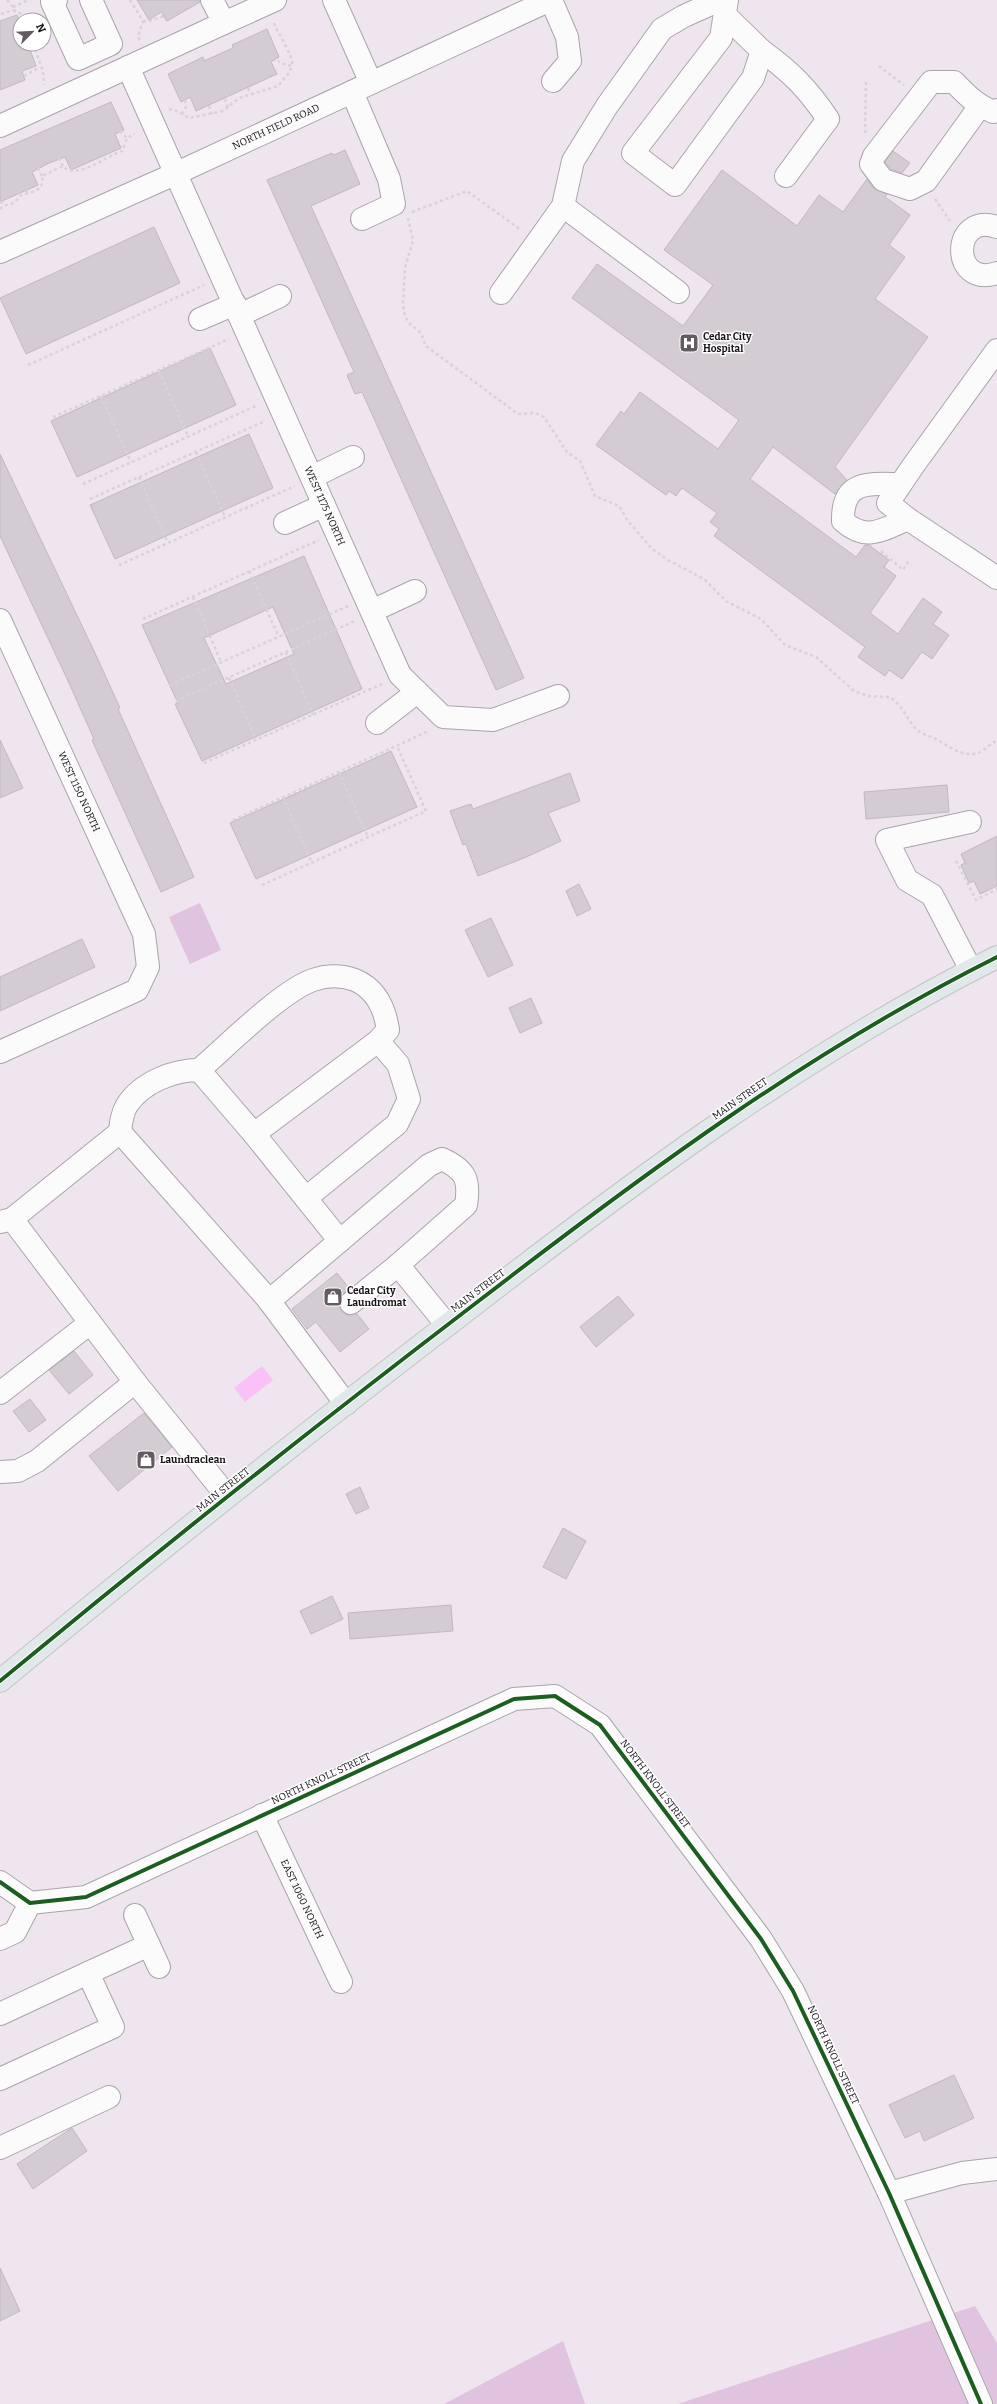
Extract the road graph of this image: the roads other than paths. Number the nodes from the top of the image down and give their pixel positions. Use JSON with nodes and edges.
{"nodes":[{"id":1,"x":56,"y":0,"type":"edge"},
{"id":2,"x":91,"y":0,"type":"edge"},
{"id":3,"x":212,"y":0,"type":"edge"},
{"id":4,"x":334,"y":0,"type":"edge"},
{"id":5,"x":550,"y":0,"type":"edge"},
{"id":6,"x":271,"y":2,"type":"edge"},
{"id":7,"x":724,"y":5,"type":"edge"},
{"id":8,"x":224,"y":23,"type":"junction"},
{"id":9,"x":762,"y":51,"type":"junction"},
{"id":10,"x":95,"y":52,"type":"junction"},
{"id":11,"x":128,"y":68,"type":"junction"},
{"id":12,"x":107,"y":77,"type":"junction"},
{"id":13,"x":553,"y":80,"type":"dead end"},
{"id":14,"x":362,"y":87,"type":"junction"},
{"id":15,"x":989,"y":108,"type":"edge"},
{"id":16,"x":0,"y":126,"type":"edge"},
{"id":17,"x":176,"y":173,"type":"junction"},
{"id":18,"x":786,"y":176,"type":"dead end"},
{"id":19,"x":563,"y":206,"type":"junction"},
{"id":20,"x":362,"y":218,"type":"dead end"},
{"id":21,"x":997,"y":227,"type":"edge"},
{"id":22,"x":0,"y":252,"type":"edge"},
{"id":23,"x":997,"y":273,"type":"edge"},
{"id":24,"x":678,"y":292,"type":"dead end"},
{"id":25,"x":501,"y":293,"type":"dead end"},
{"id":26,"x":280,"y":296,"type":"dead end"},
{"id":27,"x":237,"y":309,"type":"junction"},
{"id":28,"x":200,"y":319,"type":"dead end"},
{"id":29,"x":997,"y":350,"type":"edge"},
{"id":30,"x":353,"y":457,"type":"dead end"},
{"id":31,"x":304,"y":481,"type":"junction"},
{"id":32,"x":900,"y":484,"type":"junction"},
{"id":33,"x":324,"y":505,"type":"junction"},
{"id":34,"x":908,"y":519,"type":"junction"},
{"id":35,"x":285,"y":523,"type":"dead end"},
{"id":36,"x":997,"y":578,"type":"edge"},
{"id":37,"x":415,"y":591,"type":"dead end"},
{"id":38,"x":364,"y":615,"type":"junction"},
{"id":39,"x":0,"y":620,"type":"edge"},
{"id":40,"x":417,"y":692,"type":"junction"},
{"id":41,"x":558,"y":696,"type":"dead end"},
{"id":42,"x":377,"y":723,"type":"dead end"},
{"id":43,"x":970,"y":822,"type":"dead end"},
{"id":44,"x":997,"y":957,"type":"edge"},
{"id":45,"x":971,"y":970,"type":"junction"},
{"id":46,"x":378,"y":1041,"type":"junction"},
{"id":47,"x":0,"y":1052,"type":"edge"},
{"id":48,"x":199,"y":1070,"type":"junction"},
{"id":49,"x":120,"y":1132,"type":"junction"},
{"id":50,"x":254,"y":1134,"type":"junction"},
{"id":51,"x":306,"y":1198,"type":"junction"},
{"id":52,"x":6,"y":1221,"type":"edge"},
{"id":53,"x":340,"y":1241,"type":"junction"},
{"id":54,"x":398,"y":1265,"type":"junction"},
{"id":55,"x":269,"y":1301,"type":"junction"},
{"id":56,"x":351,"y":1303,"type":"dead end"},
{"id":57,"x":90,"y":1323,"type":"junction"},
{"id":58,"x":447,"y":1325,"type":"junction"},
{"id":59,"x":135,"y":1382,"type":"junction"},
{"id":60,"x":0,"y":1393,"type":"edge"},
{"id":61,"x":346,"y":1404,"type":"junction"},
{"id":62,"x":0,"y":1472,"type":"edge"},
{"id":63,"x":227,"y":1496,"type":"junction"},
{"id":64,"x":2,"y":1676,"type":"edge"},
{"id":65,"x":262,"y":1815,"type":"junction"},
{"id":66,"x":0,"y":1882,"type":"edge"},
{"id":67,"x":30,"y":1903,"type":"junction"},
{"id":68,"x":135,"y":1915,"type":"dead end"},
{"id":69,"x":0,"y":1939,"type":"edge"},
{"id":70,"x":149,"y":1945,"type":"junction"},
{"id":71,"x":159,"y":1967,"type":"dead end"},
{"id":72,"x":88,"y":1973,"type":"junction"},
{"id":73,"x":341,"y":1982,"type":"dead end"},
{"id":74,"x":0,"y":2014,"type":"edge"},
{"id":75,"x":0,"y":2079,"type":"edge"},
{"id":76,"x":109,"y":2097,"type":"dead end"},
{"id":77,"x":0,"y":2148,"type":"edge"},
{"id":78,"x":997,"y":2169,"type":"edge"},
{"id":79,"x":889,"y":2193,"type":"junction"},
{"id":80,"x":981,"y":2404,"type":"edge"}],
"edges":[{"from":1,"to":10,"type":"street"},
{"from":2,"to":10,"type":"street"},
{"from":3,"to":8,"type":"street"},
{"from":4,"to":14,"type":"street"},
{"from":5,"to":13,"type":"street"},
{"from":5,"to":14,"type":"street","name":"NORTH FIELD ROAD"},
{"from":6,"to":8,"type":"street"},
{"from":7,"to":9,"type":"street"},
{"from":7,"to":9,"type":"street"},
{"from":7,"to":19,"type":"street"},
{"from":8,"to":11,"type":"street"},
{"from":9,"to":18,"type":"street"},
{"from":10,"to":12,"type":"street"},
{"from":11,"to":12,"type":"street"},
{"from":11,"to":17,"type":"street","name":"WEST 1175 NORTH"},
{"from":12,"to":16,"type":"street"},
{"from":14,"to":17,"type":"street","name":"NORTH FIELD ROAD"},
{"from":14,"to":20,"type":"street"},
{"from":15,"to":15,"type":"street"},
{"from":17,"to":22,"type":"street","name":"NORTH FIELD ROAD"},
{"from":17,"to":27,"type":"street","name":"WEST 1175 NORTH"},
{"from":19,"to":24,"type":"street"},
{"from":19,"to":25,"type":"street"},
{"from":21,"to":23,"type":"street"},
{"from":26,"to":27,"type":"street"},
{"from":27,"to":28,"type":"street"},
{"from":27,"to":31,"type":"street","name":"WEST 1175 NORTH"},
{"from":29,"to":32,"type":"street"},
{"from":30,"to":31,"type":"street"},
{"from":31,"to":33,"type":"street","name":"WEST 1175 NORTH"},
{"from":32,"to":34,"type":"street"},
{"from":32,"to":34,"type":"street"},
{"from":33,"to":35,"type":"street"},
{"from":33,"to":38,"type":"street","name":"WEST 1175 NORTH"},
{"from":34,"to":36,"type":"street"},
{"from":37,"to":38,"type":"street"},
{"from":38,"to":40,"type":"street","name":"WEST 1175 NORTH"},
{"from":39,"to":47,"type":"street","name":"WEST 1150 NORTH"},
{"from":40,"to":41,"type":"street","name":"WEST 1175 NORTH"},
{"from":40,"to":42,"type":"street"},
{"from":43,"to":45,"type":"street"},
{"from":44,"to":45,"type":"main road","name":"MAIN STREET"},
{"from":45,"to":58,"type":"main road","name":"MAIN STREET"},
{"from":46,"to":48,"type":"street"},
{"from":46,"to":50,"type":"street"},
{"from":46,"to":51,"type":"street"},
{"from":48,"to":49,"type":"street"},
{"from":48,"to":50,"type":"street"},
{"from":49,"to":52,"type":"street"},
{"from":49,"to":55,"type":"street"},
{"from":50,"to":51,"type":"street"},
{"from":51,"to":53,"type":"street"},
{"from":52,"to":57,"type":"street"},
{"from":53,"to":54,"type":"street"},
{"from":53,"to":55,"type":"street"},
{"from":54,"to":56,"type":"street"},
{"from":54,"to":58,"type":"street"},
{"from":55,"to":61,"type":"street"},
{"from":57,"to":59,"type":"street"},
{"from":57,"to":60,"type":"street"},
{"from":58,"to":61,"type":"main road","name":"MAIN STREET"},
{"from":59,"to":62,"type":"street"},
{"from":59,"to":63,"type":"street"},
{"from":61,"to":63,"type":"main road","name":"MAIN STREET"},
{"from":63,"to":64,"type":"main road","name":"MAIN STREET"},
{"from":65,"to":67,"type":"street","name":"NORTH KNOLL STREET"},
{"from":65,"to":73,"type":"street","name":"EAST 1060 NORTH"},
{"from":65,"to":79,"type":"street","name":"NORTH KNOLL STREET"},
{"from":66,"to":67,"type":"street"},
{"from":67,"to":69,"type":"street"},
{"from":68,"to":70,"type":"street"},
{"from":70,"to":71,"type":"street"},
{"from":70,"to":72,"type":"street"},
{"from":72,"to":74,"type":"street"},
{"from":72,"to":75,"type":"street"},
{"from":76,"to":77,"type":"street"},
{"from":78,"to":79,"type":"street"},
{"from":79,"to":80,"type":"street","name":"NORTH KNOLL STREET"}]}
